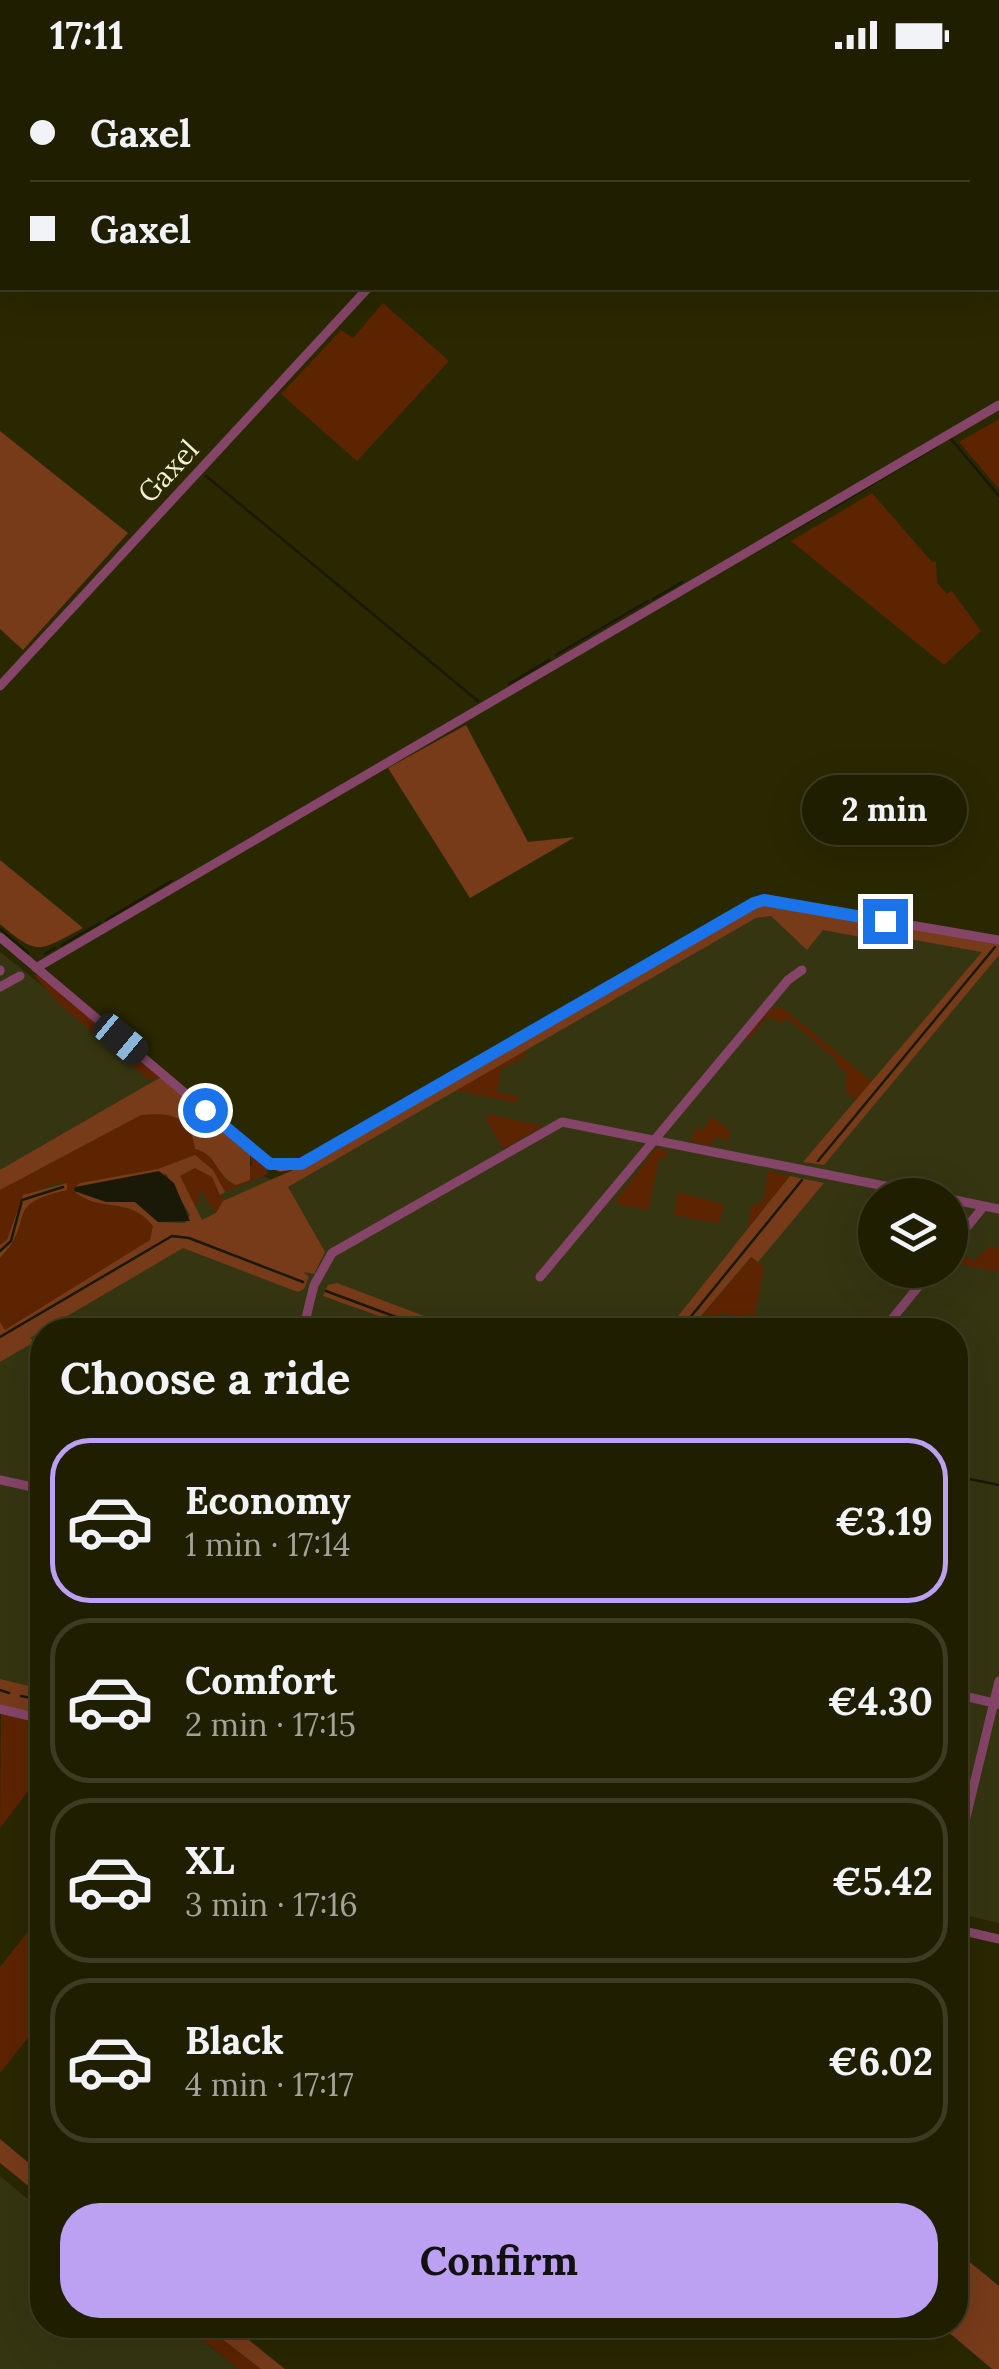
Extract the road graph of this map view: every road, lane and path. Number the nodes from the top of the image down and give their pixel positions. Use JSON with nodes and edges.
{"nodes":[{"id":1,"x":366,"y":290,"type":"edge"},
{"id":2,"x":999,"y":405,"type":"edge"},
{"id":3,"x":0,"y":686,"type":"edge"},
{"id":4,"x":997,"y":928,"type":"edge"},
{"id":5,"x":0,"y":937,"type":"edge"},
{"id":6,"x":995,"y":940,"type":"edge"},
{"id":7,"x":36,"y":968,"type":"junction"},
{"id":8,"x":802,"y":970,"type":"dead end"},
{"id":9,"x":20,"y":976,"type":"dead end"},
{"id":10,"x":0,"y":988,"type":"edge"},
{"id":11,"x":658,"y":1140,"type":"junction"},
{"id":12,"x":858,"y":1180,"type":"edge"},
{"id":13,"x":968,"y":1203,"type":"edge"},
{"id":14,"x":984,"y":1206,"type":"junction"},
{"id":15,"x":999,"y":1209,"type":"edge"},
{"id":16,"x":968,"y":1226,"type":"edge"},
{"id":17,"x":540,"y":1276,"type":"dead end"},
{"id":18,"x":917,"y":1288,"type":"edge"},
{"id":19,"x":306,"y":1318,"type":"edge"},
{"id":20,"x":893,"y":1318,"type":"edge"},
{"id":21,"x":0,"y":1480,"type":"edge"},
{"id":22,"x":30,"y":1486,"type":"edge"},
{"id":23,"x":999,"y":1682,"type":"edge"},
{"id":24,"x":968,"y":1697,"type":"edge"},
{"id":25,"x":997,"y":1704,"type":"edge"},
{"id":26,"x":0,"y":1710,"type":"edge"},
{"id":27,"x":30,"y":1717,"type":"edge"},
{"id":28,"x":968,"y":1814,"type":"edge"},
{"id":29,"x":968,"y":1932,"type":"edge"},
{"id":30,"x":999,"y":1940,"type":"edge"}],
"edges":[{"from":1,"to":3,"type":"street","name":"Gaxel"},
{"from":2,"to":7,"type":"street"},
{"from":4,"to":6,"type":"street"},
{"from":5,"to":7,"type":"street"},
{"from":6,"to":7,"type":"street"},
{"from":8,"to":11,"type":"street"},
{"from":9,"to":10,"type":"street"},
{"from":11,"to":12,"type":"street"},
{"from":11,"to":17,"type":"street"},
{"from":11,"to":19,"type":"street"},
{"from":13,"to":14,"type":"street"},
{"from":14,"to":15,"type":"street"},
{"from":14,"to":16,"type":"street"},
{"from":18,"to":20,"type":"street"},
{"from":21,"to":22,"type":"street"},
{"from":23,"to":25,"type":"street"},
{"from":24,"to":25,"type":"street"},
{"from":25,"to":28,"type":"street"},
{"from":26,"to":27,"type":"street"},
{"from":29,"to":30,"type":"street"}]}
